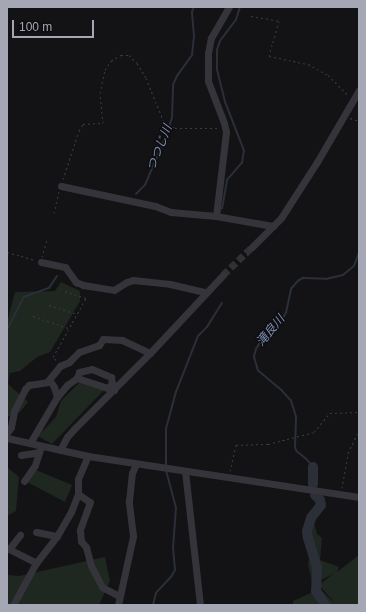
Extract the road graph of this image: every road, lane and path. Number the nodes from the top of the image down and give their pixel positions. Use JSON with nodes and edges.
{"nodes":[{"id":1,"x":229,"y":7,"type":"edge"},
{"id":2,"x":251,"y":16,"type":"dead end"},
{"id":3,"x":359,"y":90,"type":"edge"},
{"id":4,"x":354,"y":101,"type":"junction"},
{"id":5,"x":344,"y":117,"type":"junction"},
{"id":6,"x":359,"y":121,"type":"edge"},
{"id":7,"x":225,"y":128,"type":"junction"},
{"id":8,"x":61,"y":186,"type":"junction"},
{"id":9,"x":54,"y":213,"type":"dead end"},
{"id":10,"x":216,"y":216,"type":"junction"},
{"id":11,"x":273,"y":226,"type":"junction"},
{"id":12,"x":46,"y":240,"type":"dead end"},
{"id":13,"x":252,"y":247,"type":"tunnel mouth"},
{"id":14,"x":7,"y":252,"type":"edge"},
{"id":15,"x":41,"y":262,"type":"junction"},
{"id":16,"x":223,"y":275,"type":"tunnel mouth"},
{"id":17,"x":64,"y":291,"type":"dead end"},
{"id":18,"x":206,"y":292,"type":"junction"},
{"id":19,"x":49,"y":305,"type":"dead end"},
{"id":20,"x":76,"y":314,"type":"junction"},
{"id":21,"x":33,"y":316,"type":"dead end"},
{"id":22,"x":69,"y":328,"type":"junction"},
{"id":23,"x":150,"y":354,"type":"junction"},
{"id":24,"x":60,"y":366,"type":"junction"},
{"id":25,"x":77,"y":378,"type":"junction"},
{"id":26,"x":49,"y":379,"type":"junction"},
{"id":27,"x":111,"y":389,"type":"junction"},
{"id":28,"x":57,"y":397,"type":"junction"},
{"id":29,"x":359,"y":412,"type":"edge"},
{"id":30,"x":359,"y":430,"type":"edge"},
{"id":31,"x":7,"y":433,"type":"edge"},
{"id":32,"x":7,"y":438,"type":"edge"},
{"id":33,"x":30,"y":443,"type":"junction"},
{"id":34,"x":40,"y":449,"type":"junction"},
{"id":35,"x":60,"y":450,"type":"junction"},
{"id":36,"x":21,"y":455,"type":"dead end"},
{"id":37,"x":88,"y":456,"type":"junction"},
{"id":38,"x":136,"y":464,"type":"junction"},
{"id":39,"x":185,"y":471,"type":"junction"},
{"id":40,"x":229,"y":478,"type":"junction"},
{"id":41,"x":24,"y":480,"type":"dead end"},
{"id":42,"x":78,"y":494,"type":"junction"},
{"id":43,"x":341,"y":494,"type":"junction"},
{"id":44,"x":359,"y":497,"type":"edge"},
{"id":45,"x":36,"y":532,"type":"dead end"},
{"id":46,"x":20,"y":535,"type":"dead end"},
{"id":47,"x":57,"y":536,"type":"junction"},
{"id":48,"x":8,"y":549,"type":"edge"},
{"id":49,"x":36,"y":563,"type":"junction"},
{"id":50,"x":119,"y":596,"type":"junction"},
{"id":51,"x":13,"y":605,"type":"edge"},
{"id":52,"x":118,"y":605,"type":"edge"},
{"id":53,"x":200,"y":605,"type":"edge"}],
"edges":[{"from":1,"to":7,"type":"street"},
{"from":2,"to":4,"type":"path"},
{"from":3,"to":4,"type":"street"},
{"from":4,"to":5,"type":"street"},
{"from":5,"to":6,"type":"path"},
{"from":5,"to":11,"type":"street"},
{"from":7,"to":8,"type":"path"},
{"from":7,"to":10,"type":"street"},
{"from":8,"to":9,"type":"path"},
{"from":8,"to":10,"type":"street"},
{"from":10,"to":11,"type":"street"},
{"from":11,"to":13,"type":"street"},
{"from":12,"to":15,"type":"path"},
{"from":14,"to":15,"type":"path"},
{"from":15,"to":18,"type":"street"},
{"from":16,"to":18,"type":"street"},
{"from":17,"to":20,"type":"path"},
{"from":18,"to":23,"type":"street"},
{"from":19,"to":20,"type":"path"},
{"from":20,"to":22,"type":"path"},
{"from":21,"to":22,"type":"path"},
{"from":22,"to":24,"type":"path"},
{"from":23,"to":24,"type":"street"},
{"from":23,"to":27,"type":"street"},
{"from":24,"to":26,"type":"street"},
{"from":25,"to":27,"type":"street"},
{"from":25,"to":27,"type":"street"},
{"from":25,"to":28,"type":"street"},
{"from":26,"to":28,"type":"street"},
{"from":26,"to":31,"type":"street"},
{"from":27,"to":35,"type":"street"},
{"from":28,"to":33,"type":"street"},
{"from":29,"to":40,"type":"path"},
{"from":30,"to":43,"type":"path"},
{"from":32,"to":33,"type":"street"},
{"from":33,"to":34,"type":"street"},
{"from":34,"to":35,"type":"street"},
{"from":34,"to":36,"type":"street"},
{"from":34,"to":41,"type":"street"},
{"from":35,"to":37,"type":"street"},
{"from":37,"to":38,"type":"street"},
{"from":37,"to":42,"type":"street"},
{"from":38,"to":39,"type":"street"},
{"from":38,"to":50,"type":"street"},
{"from":39,"to":40,"type":"street"},
{"from":39,"to":53,"type":"street"},
{"from":40,"to":43,"type":"street"},
{"from":42,"to":47,"type":"street"},
{"from":42,"to":50,"type":"street"},
{"from":43,"to":44,"type":"street"},
{"from":45,"to":47,"type":"street"},
{"from":46,"to":48,"type":"street"},
{"from":47,"to":49,"type":"street"},
{"from":48,"to":49,"type":"street"},
{"from":49,"to":51,"type":"street"},
{"from":50,"to":52,"type":"street"}]}
